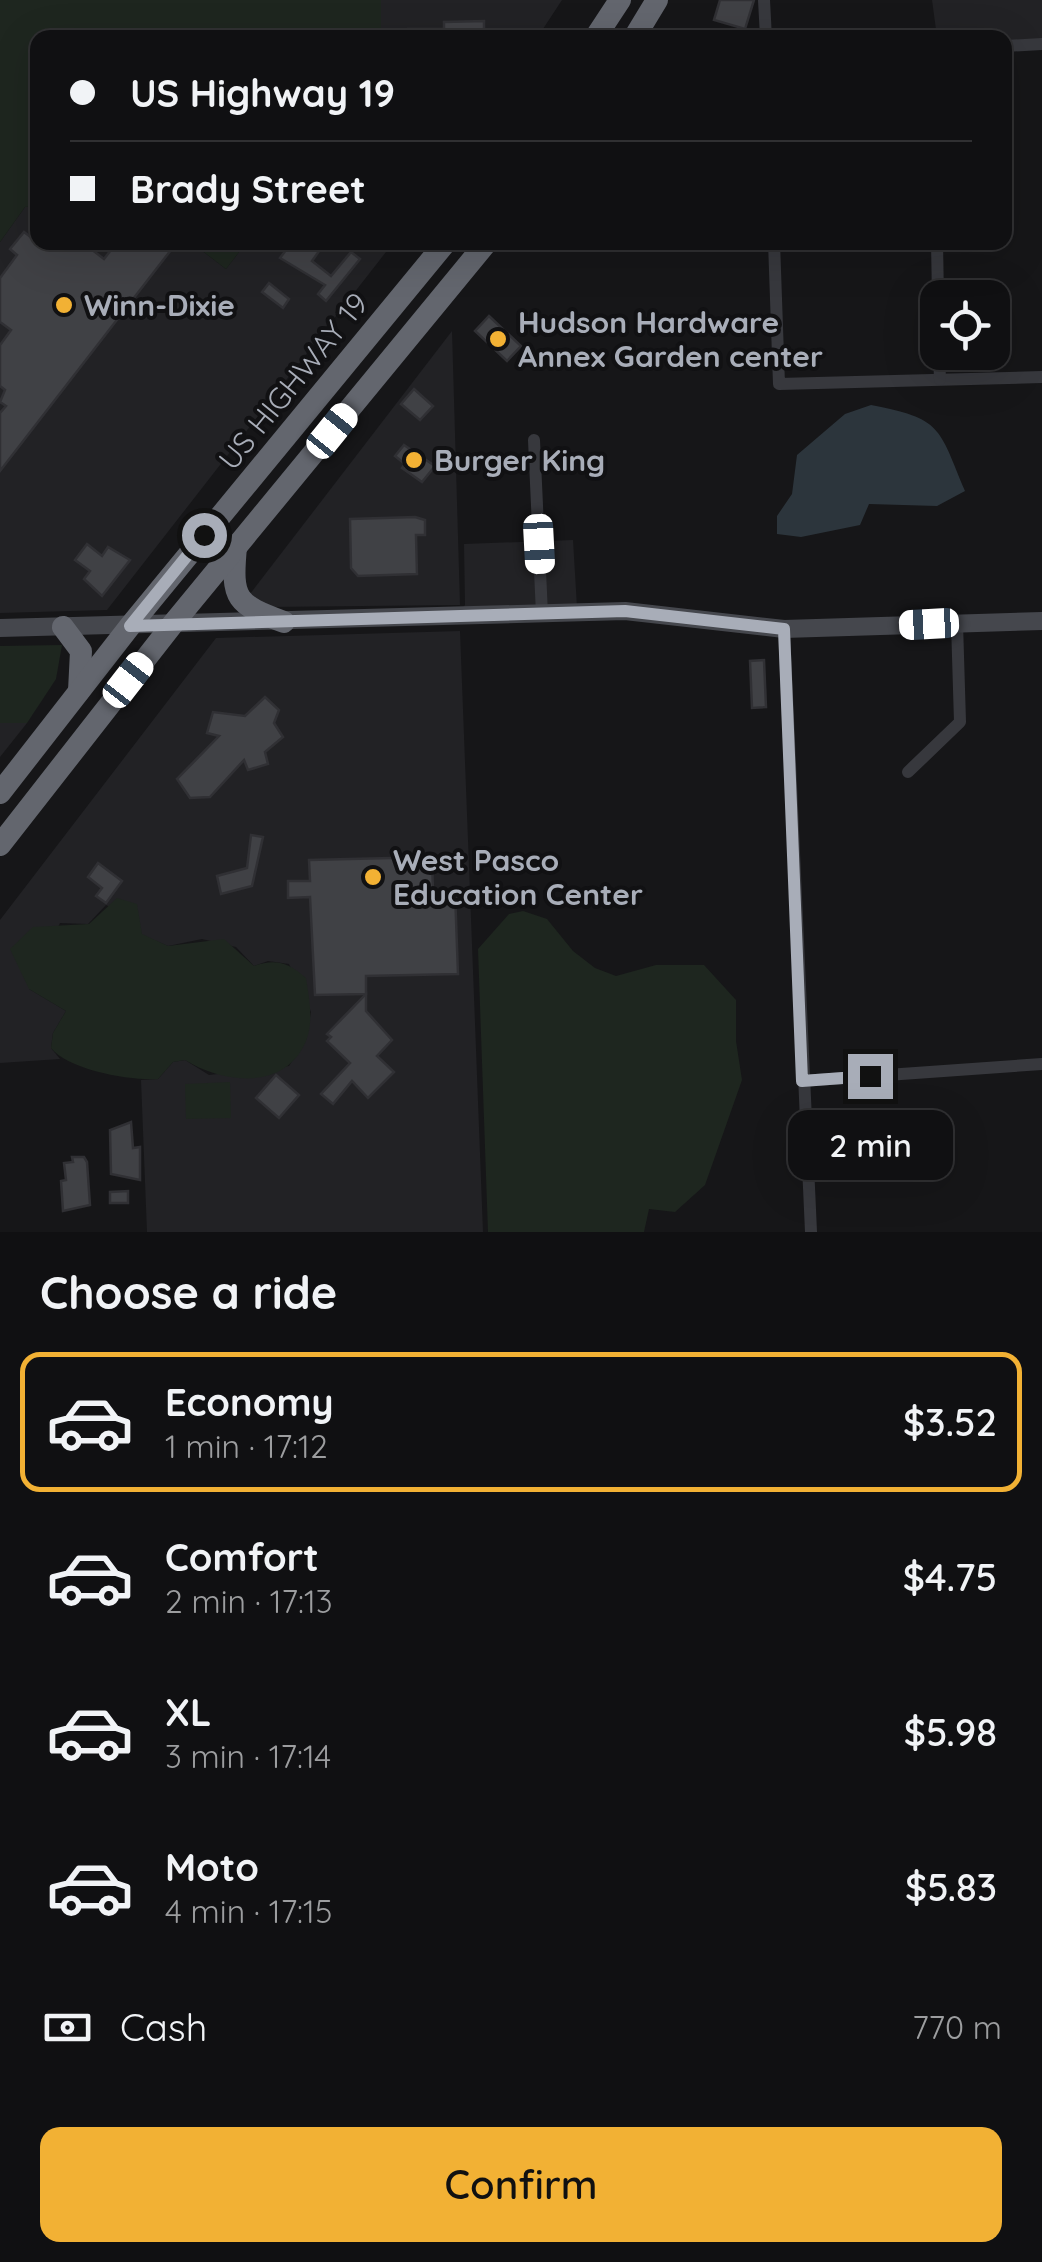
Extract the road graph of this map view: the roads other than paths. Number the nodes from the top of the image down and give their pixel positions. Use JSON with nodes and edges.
{"nodes":[{"id":1,"x":620,"y":0,"type":"edge"},
{"id":2,"x":638,"y":0,"type":"edge"},
{"id":3,"x":657,"y":0,"type":"edge"},
{"id":4,"x":764,"y":0,"type":"edge"},
{"id":5,"x":600,"y":30,"type":"edge"},
{"id":6,"x":619,"y":30,"type":"edge"},
{"id":7,"x":639,"y":30,"type":"edge"},
{"id":8,"x":766,"y":30,"type":"edge"},
{"id":9,"x":1042,"y":44,"type":"edge"},
{"id":10,"x":1012,"y":46,"type":"edge"},
{"id":11,"x":439,"y":250,"type":"edge"},
{"id":12,"x":481,"y":250,"type":"edge"},
{"id":13,"x":774,"y":250,"type":"edge"},
{"id":14,"x":937,"y":250,"type":"edge"},
{"id":15,"x":938,"y":280,"type":"edge"},
{"id":16,"x":940,"y":370,"type":"edge"},
{"id":17,"x":1042,"y":377,"type":"edge"},
{"id":18,"x":940,"y":379,"type":"junction"},
{"id":19,"x":534,"y":440,"type":"dead end"},
{"id":20,"x":236,"y":547,"type":"junction"},
{"id":21,"x":542,"y":614,"type":"junction"},
{"id":22,"x":1042,"y":621,"type":"edge"},
{"id":23,"x":284,"y":622,"type":"junction"},
{"id":24,"x":957,"y":623,"type":"junction"},
{"id":25,"x":172,"y":624,"type":"junction"},
{"id":26,"x":130,"y":626,"type":"junction"},
{"id":27,"x":63,"y":627,"type":"junction"},
{"id":28,"x":0,"y":628,"type":"edge"},
{"id":29,"x":784,"y":629,"type":"junction"},
{"id":30,"x":79,"y":692,"type":"junction"},
{"id":31,"x":908,"y":772,"type":"dead end"},
{"id":32,"x":0,"y":793,"type":"edge"},
{"id":33,"x":0,"y":845,"type":"edge"},
{"id":34,"x":1042,"y":1064,"type":"edge"},
{"id":35,"x":802,"y":1081,"type":"junction"},
{"id":36,"x":811,"y":1232,"type":"edge"}],
"edges":[{"from":1,"to":5,"type":"highway"},
{"from":2,"to":6,"type":"highway"},
{"from":3,"to":7,"type":"highway"},
{"from":4,"to":8,"type":"street"},
{"from":9,"to":10,"type":"street"},
{"from":11,"to":26,"type":"highway","name":"US HIGHWAY 19"},
{"from":12,"to":20,"type":"highway","name":"US HIGHWAY 19"},
{"from":13,"to":18,"type":"street"},
{"from":14,"to":15,"type":"street"},
{"from":16,"to":18,"type":"street"},
{"from":17,"to":18,"type":"street"},
{"from":19,"to":21,"type":"street"},
{"from":20,"to":23,"type":"highway"},
{"from":20,"to":25,"type":"highway","name":"US HIGHWAY 19"},
{"from":21,"to":23,"type":"street"},
{"from":21,"to":29,"type":"street"},
{"from":22,"to":24,"type":"street"},
{"from":23,"to":25,"type":"street"},
{"from":24,"to":29,"type":"street"},
{"from":24,"to":31,"type":"street"},
{"from":25,"to":26,"type":"street"},
{"from":25,"to":33,"type":"highway","name":"US HIGHWAY 19"},
{"from":26,"to":27,"type":"street"},
{"from":26,"to":30,"type":"highway","name":"US HIGHWAY 19"},
{"from":27,"to":28,"type":"street"},
{"from":27,"to":30,"type":"highway"},
{"from":29,"to":35,"type":"street"},
{"from":30,"to":32,"type":"highway","name":"US HIGHWAY 19"},
{"from":34,"to":35,"type":"street"},
{"from":35,"to":36,"type":"street"}]}
